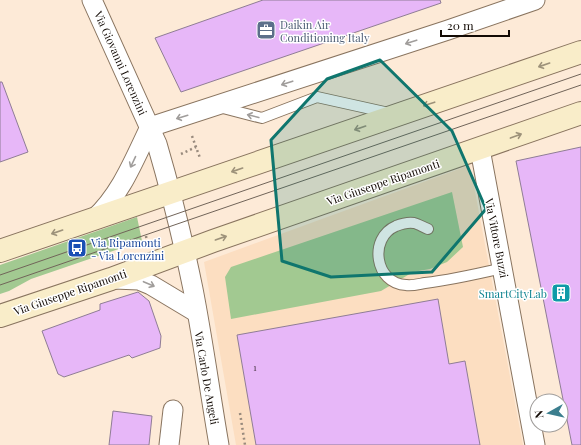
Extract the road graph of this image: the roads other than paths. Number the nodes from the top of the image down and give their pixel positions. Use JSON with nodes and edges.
{"nodes":[{"id":1,"x":92,"y":0,"type":"edge"},
{"id":2,"x":536,"y":0,"type":"edge"},
{"id":3,"x":581,"y":52,"type":"edge"},
{"id":4,"x":215,"y":106,"type":"junction"},
{"id":5,"x":581,"y":113,"type":"edge"},
{"id":6,"x":397,"y":115,"type":"junction"},
{"id":7,"x":150,"y":127,"type":"junction"},
{"id":8,"x":480,"y":149,"type":"junction"},
{"id":9,"x":171,"y":193,"type":"junction"},
{"id":10,"x":94,"y":219,"type":"junction"},
{"id":11,"x":428,"y":229,"type":"dead end"},
{"id":12,"x":0,"y":251,"type":"edge"},
{"id":13,"x":185,"y":251,"type":"junction"},
{"id":14,"x":502,"y":268,"type":"junction"},
{"id":15,"x":110,"y":279,"type":"junction"},
{"id":16,"x":196,"y":312,"type":"junction"},
{"id":17,"x":0,"y":316,"type":"edge"},
{"id":18,"x":172,"y":410,"type":"dead end"},
{"id":19,"x":169,"y":445,"type":"edge"},
{"id":20,"x":218,"y":445,"type":"edge"},
{"id":21,"x":535,"y":445,"type":"edge"}],
"edges":[{"from":1,"to":7,"type":"street","name":"Via Giovanni Lorenzini"},
{"from":2,"to":4,"type":"street","one_way":true},
{"from":3,"to":6,"type":"street","one_way":true},
{"from":6,"to":4,"type":"lane","one_way":true},
{"from":4,"to":7,"type":"street","one_way":true},
{"from":8,"to":5,"type":"street","name":"Via Giuseppe Ripamonti","one_way":true},
{"from":6,"to":9,"type":"street","one_way":true},
{"from":7,"to":9,"type":"street","name":"Via Giovanni Lorenzini"},
{"from":7,"to":10,"type":"street","name":"Via Giovanni Lorenzini","one_way":true},
{"from":13,"to":8,"type":"street","name":"Via Giuseppe Ripamonti","one_way":true},
{"from":8,"to":14,"type":"street","name":"Via Vittore Buzzi"},
{"from":9,"to":10,"type":"street"},
{"from":9,"to":13,"type":"street"},
{"from":10,"to":12,"type":"street","one_way":true},
{"from":11,"to":14,"type":"lane"},
{"from":13,"to":15,"type":"street","name":"Via Giuseppe Ripamonti"},
{"from":13,"to":16,"type":"street","name":"Via Carlo De Angeli"},
{"from":14,"to":21,"type":"street","name":"Via Vittore Buzzi"},
{"from":15,"to":16,"type":"street","one_way":true},
{"from":15,"to":17,"type":"street","name":"Via Giuseppe Ripamonti"},
{"from":16,"to":20,"type":"street","name":"Via Carlo De Angeli"},
{"from":18,"to":19,"type":"street"}]}
